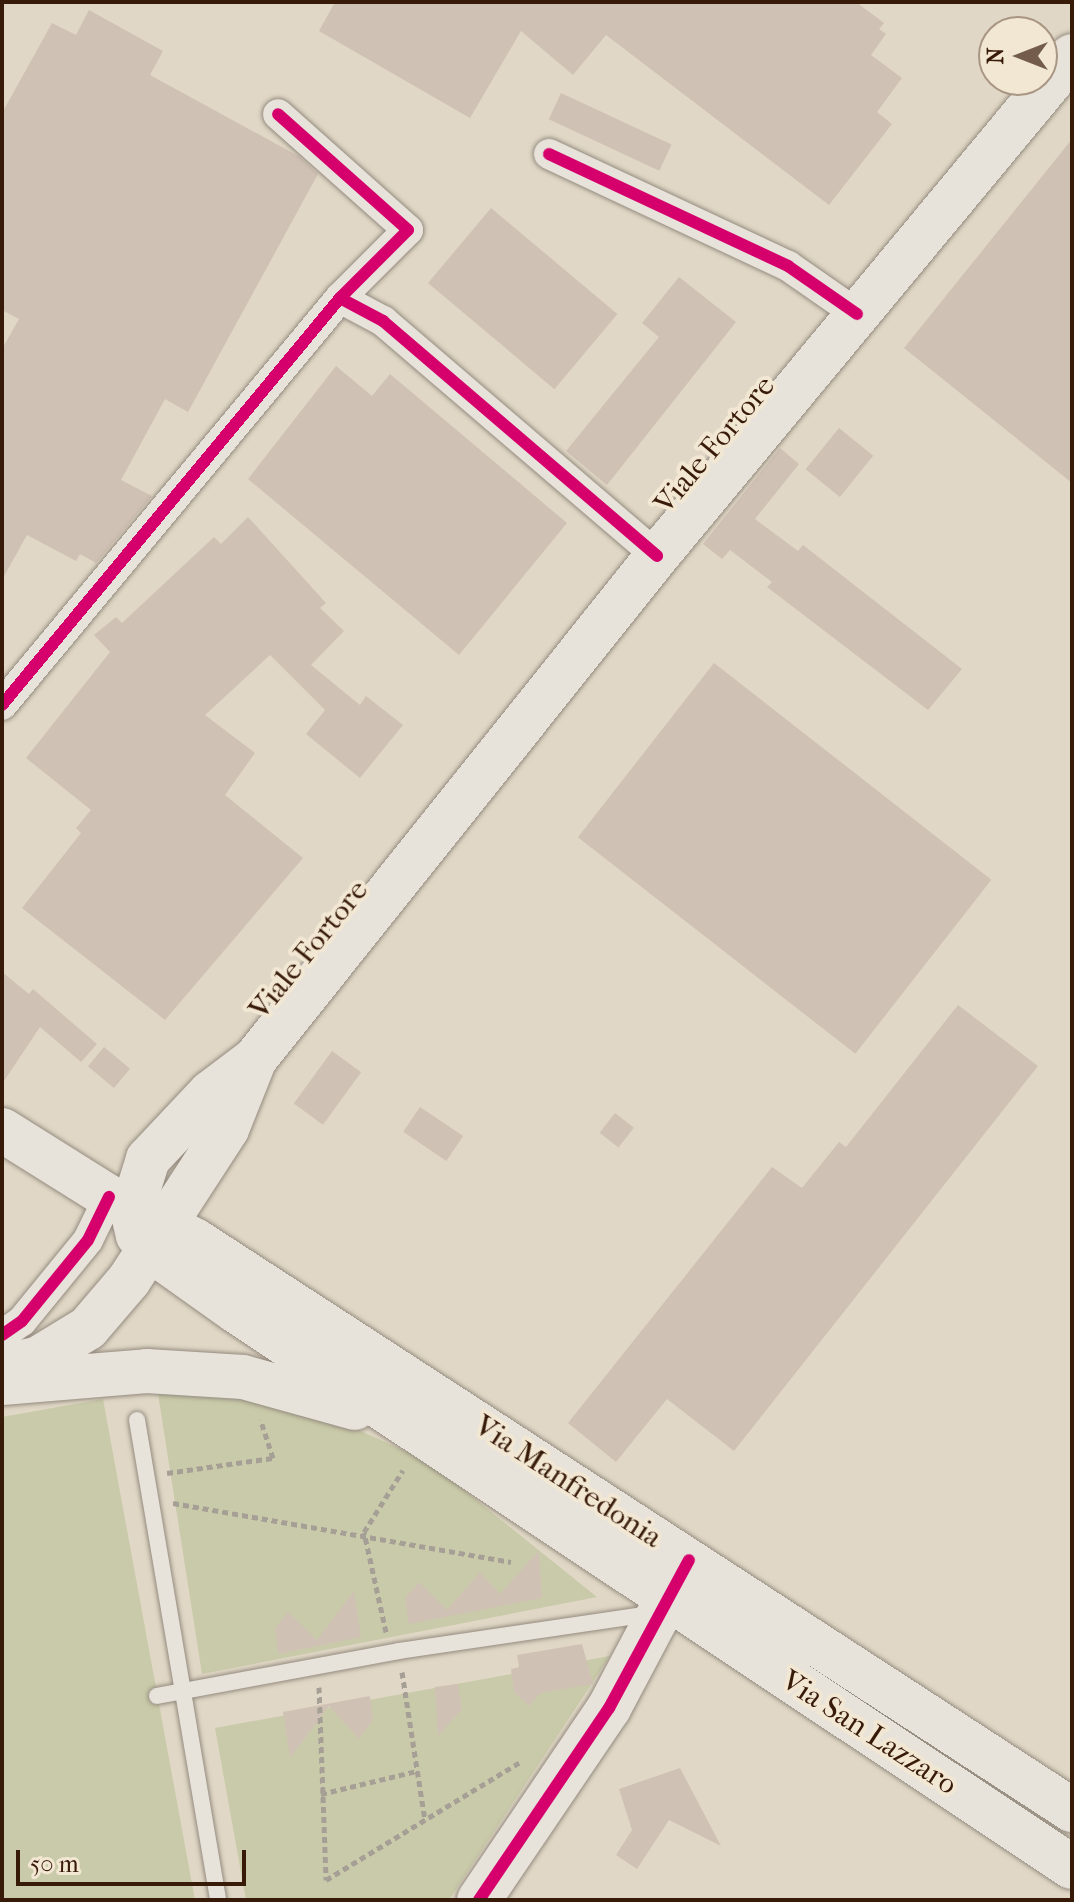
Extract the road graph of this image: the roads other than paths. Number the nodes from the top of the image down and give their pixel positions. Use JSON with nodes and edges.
{"nodes":[{"id":1,"x":1072,"y":56,"type":"edge"},
{"id":2,"x":278,"y":114,"type":"dead end"},
{"id":3,"x":549,"y":154,"type":"dead end"},
{"id":4,"x":340,"y":298,"type":"junction"},
{"id":5,"x":857,"y":314,"type":"junction"},
{"id":6,"x":657,"y":556,"type":"junction"},
{"id":7,"x":2,"y":705,"type":"edge"},
{"id":8,"x":255,"y":1059,"type":"junction"},
{"id":9,"x":2,"y":1130,"type":"edge"},
{"id":10,"x":46,"y":1159,"type":"junction"},
{"id":11,"x":148,"y":1159,"type":"junction"},
{"id":12,"x":139,"y":1221,"type":"junction"},
{"id":13,"x":2,"y":1335,"type":"edge"},
{"id":14,"x":2,"y":1366,"type":"edge"},
{"id":15,"x":2,"y":1383,"type":"edge"},
{"id":16,"x":137,"y":1420,"type":"dead end"},
{"id":17,"x":408,"y":1451,"type":"junction"},
{"id":18,"x":689,"y":1560,"type":"junction"},
{"id":19,"x":661,"y":1606,"type":"junction"},
{"id":20,"x":182,"y":1691,"type":"junction"},
{"id":21,"x":157,"y":1696,"type":"dead end"},
{"id":22,"x":1072,"y":1810,"type":"edge"},
{"id":23,"x":1072,"y":1867,"type":"edge"},
{"id":24,"x":218,"y":1900,"type":"edge"},
{"id":25,"x":479,"y":1900,"type":"edge"}],
"edges":[{"from":1,"to":5,"type":"main road","name":"Viale Fortore"},
{"from":2,"to":4,"type":"street"},
{"from":3,"to":5,"type":"street"},
{"from":4,"to":6,"type":"street"},
{"from":4,"to":7,"type":"street"},
{"from":5,"to":6,"type":"main road","name":"Viale Fortore"},
{"from":6,"to":8,"type":"main road","name":"Viale Fortore"},
{"from":8,"to":11,"type":"main road","name":"Viale Fortore"},
{"from":8,"to":12,"type":"main road","name":"Viale Fortore"},
{"from":9,"to":10,"type":"main road","name":"Via Manfredonia"},
{"from":10,"to":11,"type":"main road"},
{"from":10,"to":12,"type":"main road","name":"Via Manfredonia"},
{"from":11,"to":12,"type":"main road","name":"Viale Fortore"},
{"from":12,"to":13,"type":"street"},
{"from":12,"to":14,"type":"main road"},
{"from":12,"to":17,"type":"main road","name":"Via Manfredonia"},
{"from":12,"to":18,"type":"main road","name":"Via Manfredonia"},
{"from":15,"to":17,"type":"main road"},
{"from":16,"to":20,"type":"lane"},
{"from":17,"to":19,"type":"main road","name":"Via Manfredonia"},
{"from":18,"to":19,"type":"main road","name":"Via Manfredonia"},
{"from":18,"to":22,"type":"main road","name":"Via San Lazzaro"},
{"from":19,"to":20,"type":"lane"},
{"from":19,"to":23,"type":"main road","name":"Via San Lazzaro"},
{"from":19,"to":25,"type":"main road"},
{"from":20,"to":21,"type":"lane"},
{"from":20,"to":24,"type":"lane"}]}
